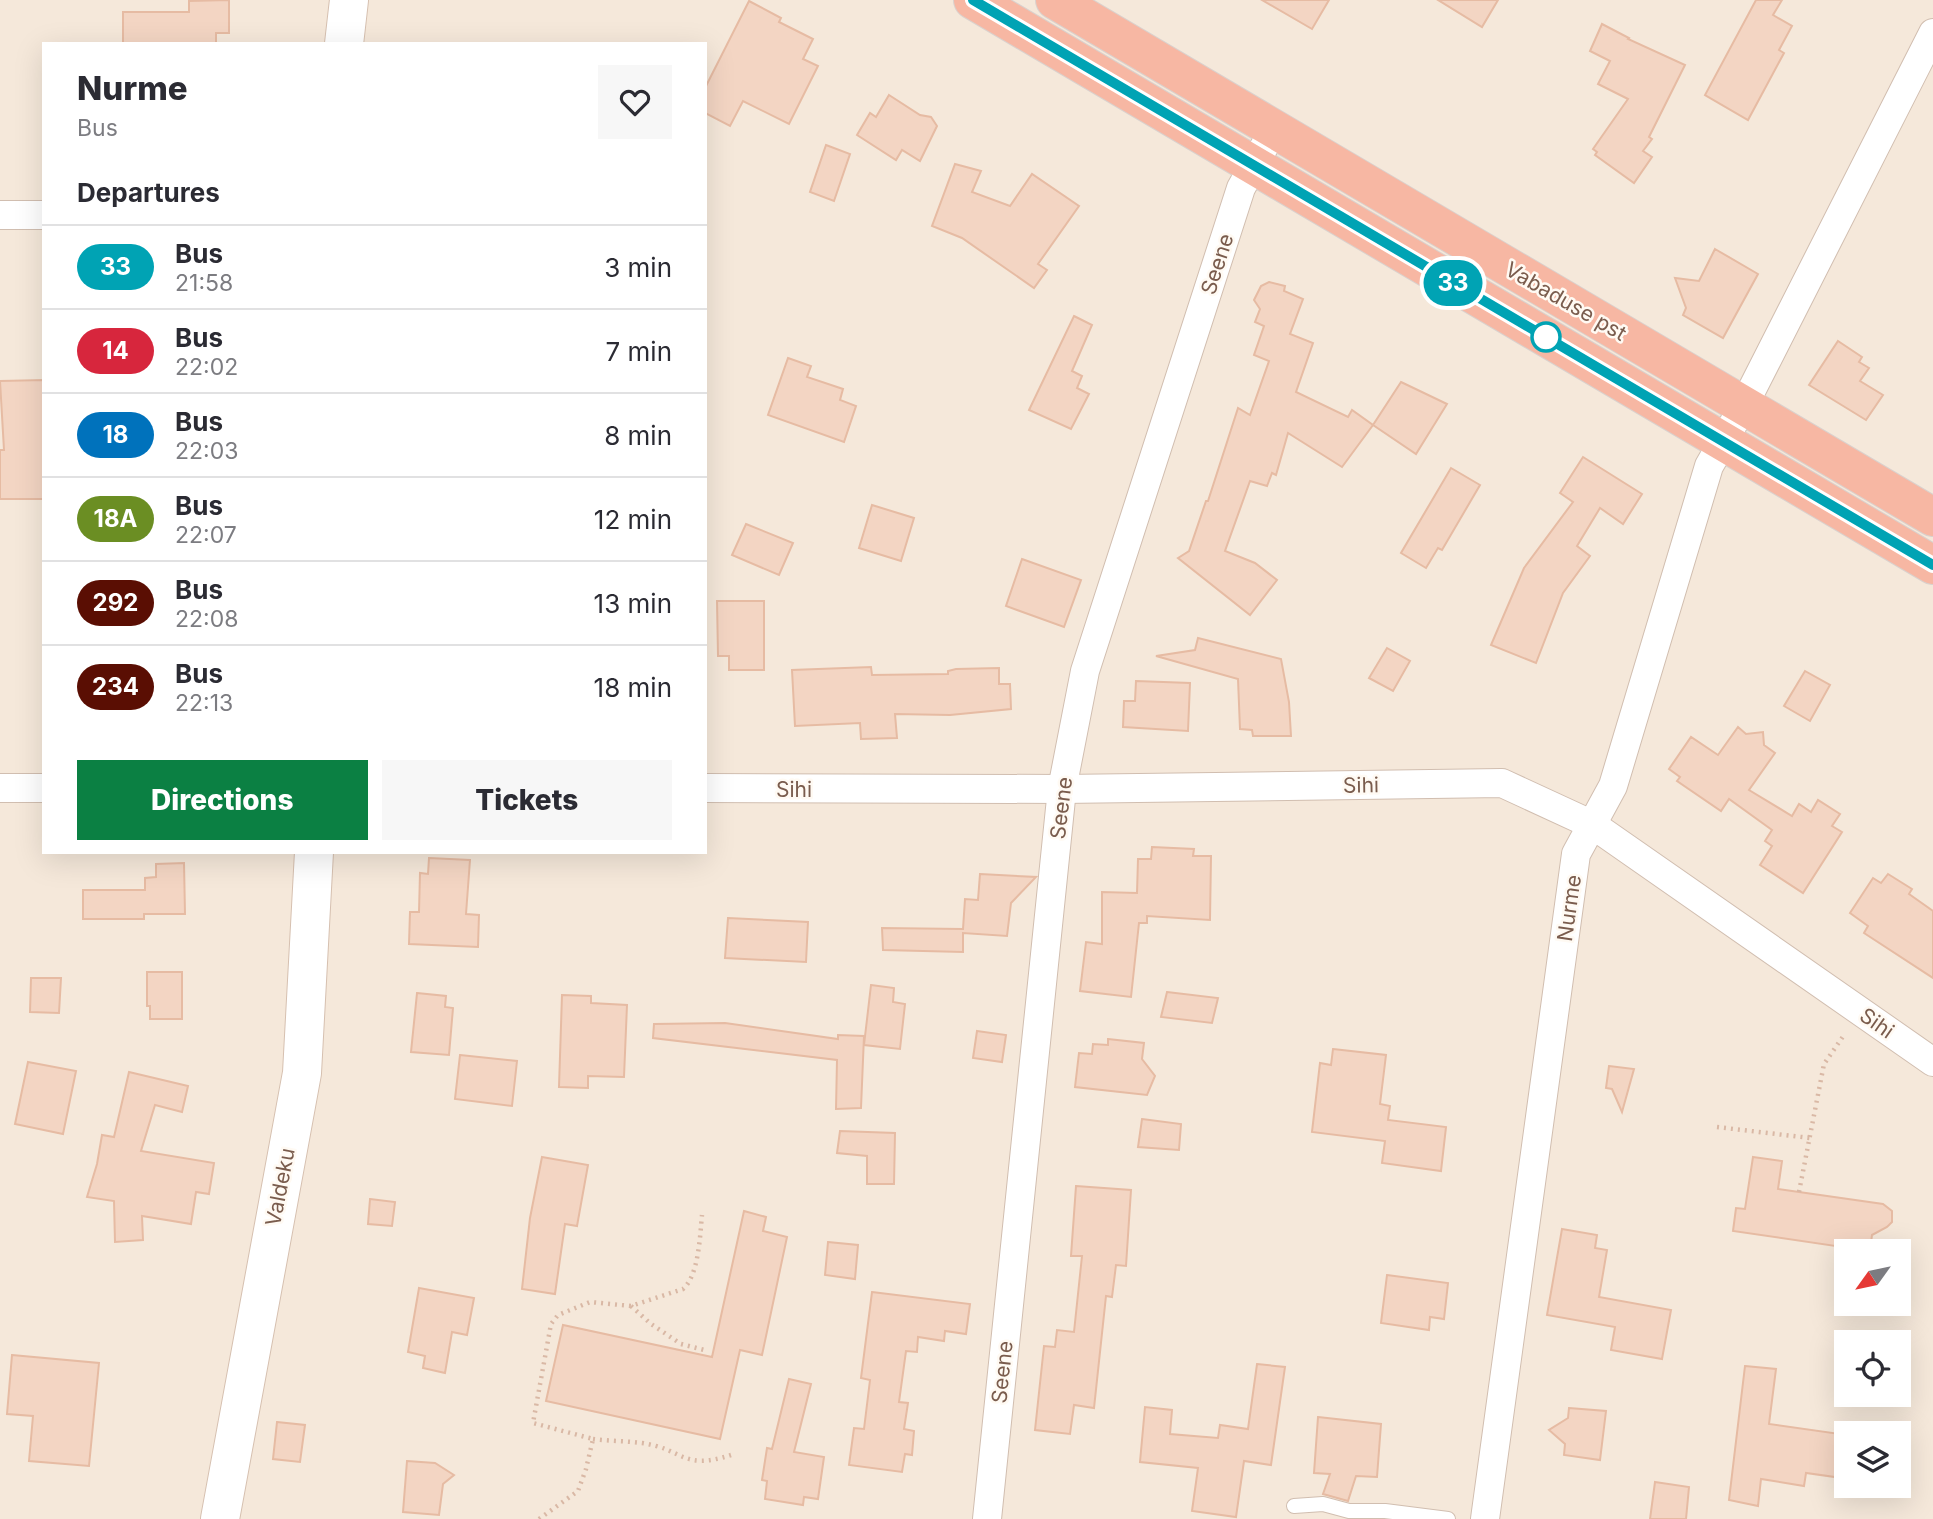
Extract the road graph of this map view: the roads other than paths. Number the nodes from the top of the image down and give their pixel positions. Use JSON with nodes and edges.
{"nodes":[{"id":1,"x":349,"y":0,"type":"edge"},
{"id":2,"x":1055,"y":0,"type":"edge"},
{"id":3,"x":990,"y":4,"type":"edge"},
{"id":4,"x":1933,"y":33,"type":"edge"},
{"id":5,"x":344,"y":42,"type":"edge"},
{"id":6,"x":1274,"y":129,"type":"junction"},
{"id":7,"x":1252,"y":166,"type":"junction"},
{"id":8,"x":0,"y":215,"type":"edge"},
{"id":9,"x":42,"y":215,"type":"edge"},
{"id":10,"x":1744,"y":405,"type":"junction"},
{"id":11,"x":1723,"y":440,"type":"junction"},
{"id":12,"x":1933,"y":517,"type":"edge"},
{"id":13,"x":1933,"y":565,"type":"edge"},
{"id":14,"x":0,"y":788,"type":"edge"},
{"id":15,"x":42,"y":788,"type":"edge"},
{"id":16,"x":707,"y":789,"type":"edge"},
{"id":17,"x":1062,"y":789,"type":"junction"},
{"id":18,"x":1593,"y":825,"type":"junction"},
{"id":19,"x":314,"y":854,"type":"edge"},
{"id":20,"x":1933,"y":1062,"type":"edge"},
{"id":21,"x":1294,"y":1506,"type":"dead end"},
{"id":22,"x":220,"y":1519,"type":"edge"},
{"id":23,"x":986,"y":1519,"type":"edge"},
{"id":24,"x":1448,"y":1519,"type":"edge"},
{"id":25,"x":1485,"y":1519,"type":"edge"}],
"edges":[{"from":1,"to":5,"type":"street"},
{"from":2,"to":6,"type":"highway","name":"Vabaduse pst"},
{"from":3,"to":7,"type":"highway","name":"Vabaduse pst"},
{"from":4,"to":10,"type":"street","name":"Nurme"},
{"from":6,"to":7,"type":"street","name":"Seene"},
{"from":6,"to":10,"type":"highway","name":"Vabaduse pst"},
{"from":7,"to":11,"type":"highway","name":"Vabaduse pst"},
{"from":7,"to":17,"type":"street","name":"Seene"},
{"from":8,"to":9,"type":"street"},
{"from":10,"to":11,"type":"street","name":"Nurme"},
{"from":10,"to":12,"type":"highway","name":"Vabaduse pst"},
{"from":11,"to":13,"type":"highway","name":"Vabaduse pst"},
{"from":11,"to":18,"type":"street","name":"Nurme"},
{"from":14,"to":15,"type":"street"},
{"from":16,"to":17,"type":"street","name":"Sihi"},
{"from":17,"to":18,"type":"street","name":"Sihi"},
{"from":17,"to":23,"type":"street","name":"Seene"},
{"from":18,"to":20,"type":"street","name":"Sihi"},
{"from":18,"to":25,"type":"street","name":"Nurme"},
{"from":19,"to":22,"type":"street","name":"Valdeku"},
{"from":21,"to":24,"type":"lane"}]}
